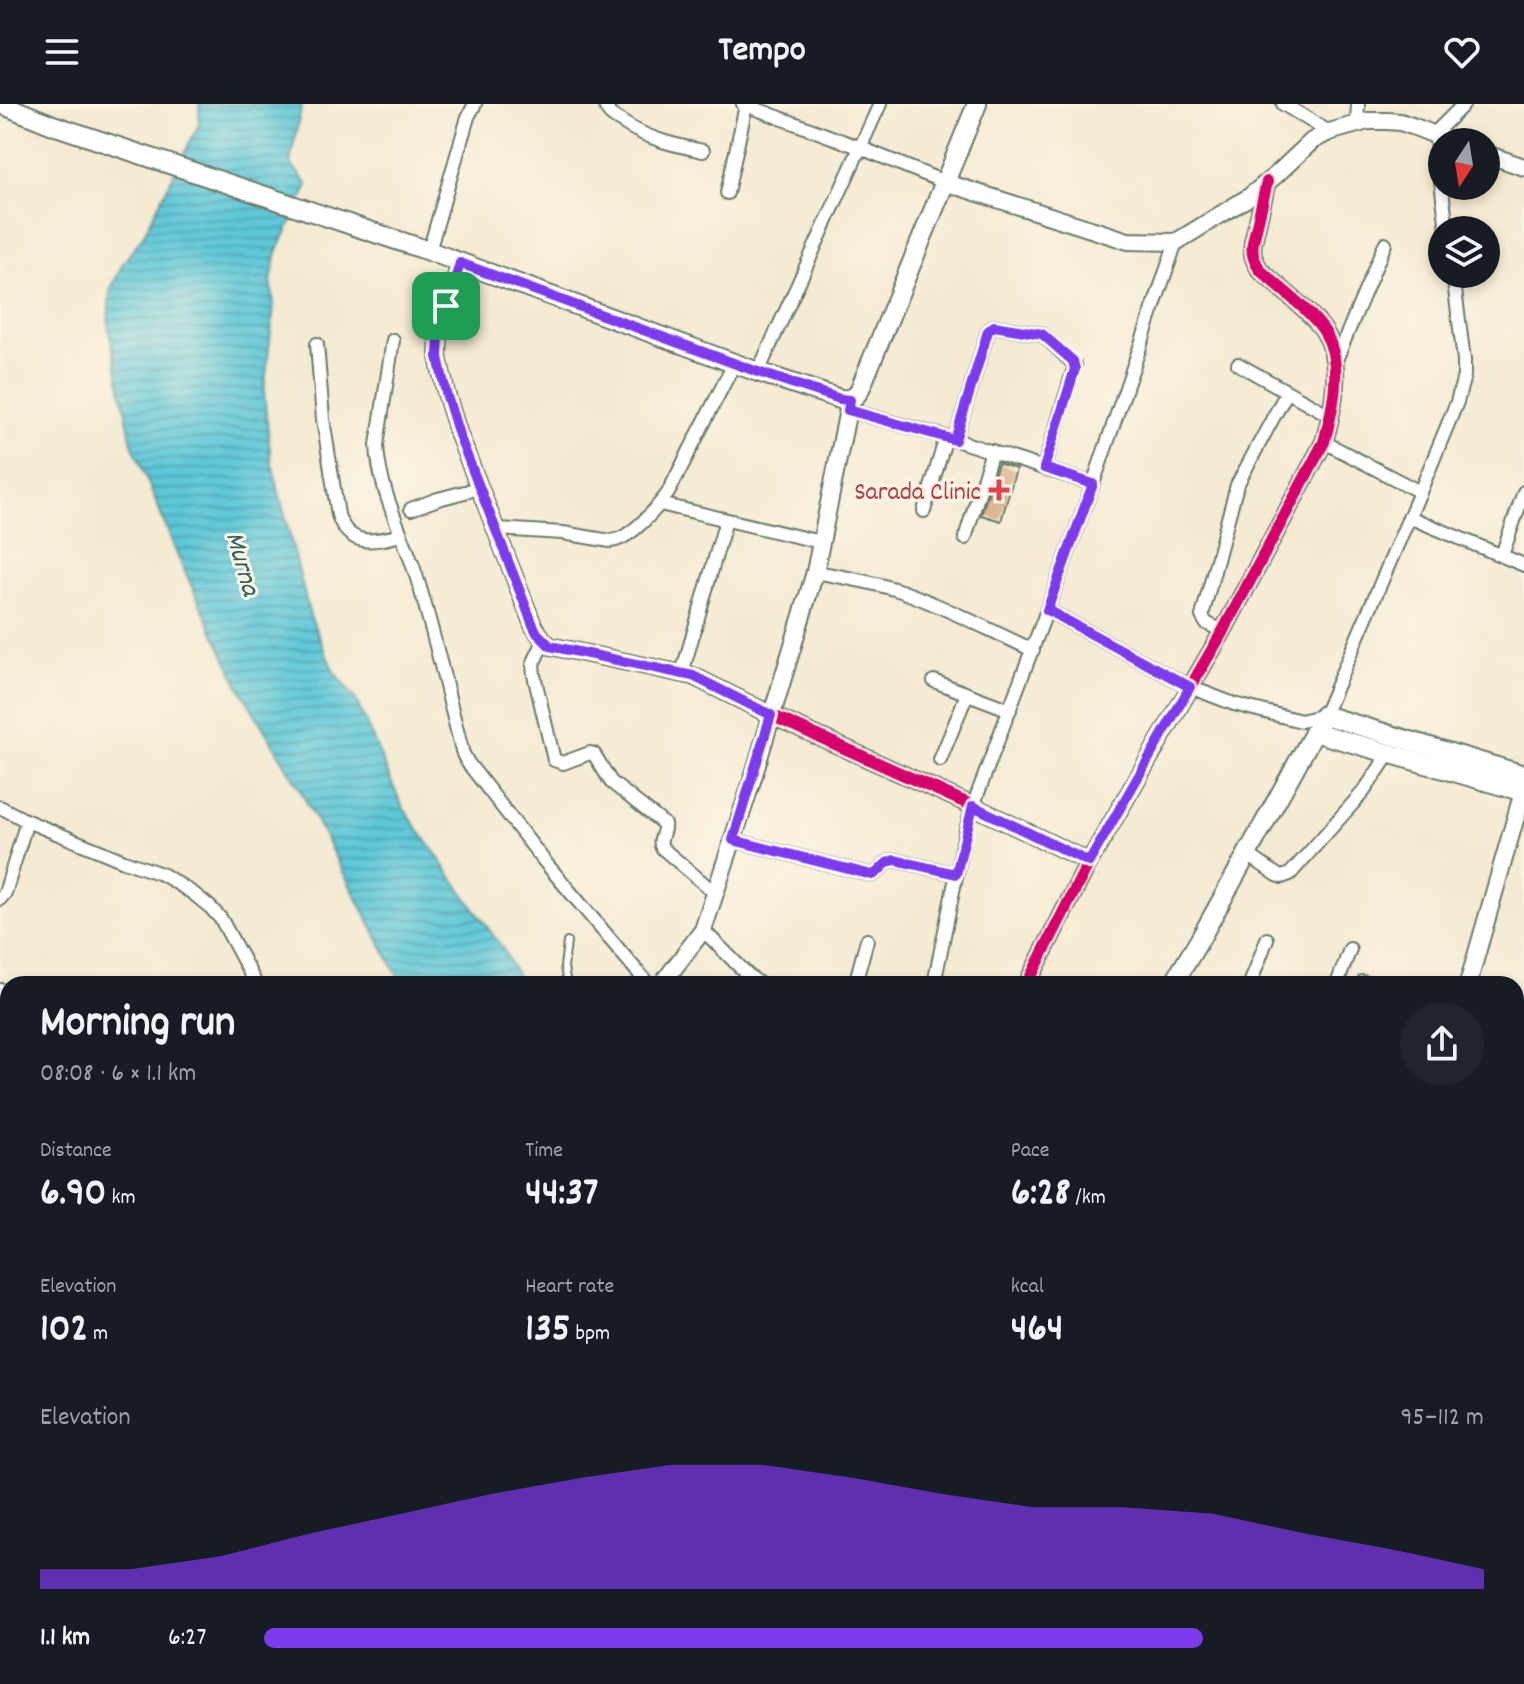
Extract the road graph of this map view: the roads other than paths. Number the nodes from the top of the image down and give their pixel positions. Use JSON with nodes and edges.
{"nodes":[{"id":1,"x":1,"y":104,"type":"edge"},
{"id":2,"x":475,"y":104,"type":"edge"},
{"id":3,"x":605,"y":104,"type":"edge"},
{"id":4,"x":880,"y":104,"type":"edge"},
{"id":5,"x":977,"y":104,"type":"edge"},
{"id":6,"x":1283,"y":104,"type":"edge"},
{"id":7,"x":1358,"y":104,"type":"edge"},
{"id":8,"x":1464,"y":104,"type":"edge"},
{"id":9,"x":745,"y":105,"type":"edge"},
{"id":10,"x":1357,"y":123,"type":"junction"},
{"id":11,"x":1440,"y":128,"type":"edge"},
{"id":12,"x":1428,"y":131,"type":"edge"},
{"id":13,"x":1329,"y":132,"type":"junction"},
{"id":14,"x":861,"y":148,"type":"junction"},
{"id":15,"x":703,"y":151,"type":"dead end"},
{"id":16,"x":1500,"y":159,"type":"edge"},
{"id":17,"x":1524,"y":167,"type":"edge"},
{"id":18,"x":944,"y":182,"type":"junction"},
{"id":19,"x":1267,"y":182,"type":"junction"},
{"id":20,"x":727,"y":193,"type":"dead end"},
{"id":21,"x":1176,"y":242,"type":"junction"},
{"id":22,"x":1385,"y":244,"type":"dead end"},
{"id":23,"x":429,"y":251,"type":"junction"},
{"id":24,"x":460,"y":263,"type":"junction"},
{"id":25,"x":1455,"y":288,"type":"edge"},
{"id":26,"x":393,"y":340,"type":"dead end"},
{"id":27,"x":317,"y":344,"type":"dead end"},
{"id":28,"x":734,"y":364,"type":"junction"},
{"id":29,"x":1238,"y":364,"type":"dead end"},
{"id":30,"x":1334,"y":365,"type":"junction"},
{"id":31,"x":758,"y":372,"type":"junction"},
{"id":32,"x":1287,"y":392,"type":"junction"},
{"id":33,"x":849,"y":405,"type":"junction"},
{"id":34,"x":1331,"y":416,"type":"junction"},
{"id":35,"x":951,"y":438,"type":"junction"},
{"id":36,"x":1324,"y":442,"type":"junction"},
{"id":37,"x":992,"y":451,"type":"junction"},
{"id":38,"x":1044,"y":468,"type":"junction"},
{"id":39,"x":1093,"y":484,"type":"junction"},
{"id":40,"x":480,"y":488,"type":"junction"},
{"id":41,"x":1420,"y":492,"type":"junction"},
{"id":42,"x":1524,"y":492,"type":"edge"},
{"id":43,"x":660,"y":504,"type":"junction"},
{"id":44,"x":411,"y":509,"type":"dead end"},
{"id":45,"x":924,"y":511,"type":"dead end"},
{"id":46,"x":1409,"y":517,"type":"junction"},
{"id":47,"x":726,"y":520,"type":"junction"},
{"id":48,"x":497,"y":529,"type":"junction"},
{"id":49,"x":401,"y":535,"type":"junction"},
{"id":50,"x":965,"y":538,"type":"dead end"},
{"id":51,"x":820,"y":542,"type":"junction"},
{"id":52,"x":1502,"y":555,"type":"junction"},
{"id":53,"x":1524,"y":565,"type":"edge"},
{"id":54,"x":815,"y":572,"type":"junction"},
{"id":55,"x":1047,"y":610,"type":"junction"},
{"id":56,"x":1223,"y":631,"type":"junction"},
{"id":57,"x":544,"y":641,"type":"junction"},
{"id":58,"x":1033,"y":650,"type":"junction"},
{"id":59,"x":682,"y":673,"type":"junction"},
{"id":60,"x":934,"y":681,"type":"dead end"},
{"id":61,"x":1190,"y":687,"type":"junction"},
{"id":62,"x":967,"y":694,"type":"junction"},
{"id":63,"x":1010,"y":710,"type":"junction"},
{"id":64,"x":771,"y":715,"type":"junction"},
{"id":65,"x":1324,"y":715,"type":"junction"},
{"id":66,"x":1308,"y":726,"type":"junction"},
{"id":67,"x":1389,"y":754,"type":"junction"},
{"id":68,"x":940,"y":760,"type":"dead end"},
{"id":69,"x":1524,"y":786,"type":"edge"},
{"id":70,"x":973,"y":806,"type":"junction"},
{"id":71,"x":0,"y":807,"type":"edge"},
{"id":72,"x":27,"y":821,"type":"junction"},
{"id":73,"x":733,"y":840,"type":"junction"},
{"id":74,"x":1247,"y":854,"type":"junction"},
{"id":75,"x":1089,"y":862,"type":"junction"},
{"id":76,"x":956,"y":874,"type":"junction"},
{"id":77,"x":715,"y":893,"type":"junction"},
{"id":78,"x":0,"y":899,"type":"edge"},
{"id":79,"x":703,"y":930,"type":"junction"},
{"id":80,"x":1267,"y":939,"type":"dead end"},
{"id":81,"x":867,"y":940,"type":"dead end"},
{"id":82,"x":567,"y":942,"type":"dead end"},
{"id":83,"x":1350,"y":949,"type":"dead end"},
{"id":84,"x":252,"y":976,"type":"edge"},
{"id":85,"x":566,"y":976,"type":"edge"},
{"id":86,"x":641,"y":976,"type":"edge"},
{"id":87,"x":668,"y":976,"type":"edge"},
{"id":88,"x":749,"y":976,"type":"edge"},
{"id":89,"x":857,"y":976,"type":"edge"},
{"id":90,"x":936,"y":976,"type":"edge"},
{"id":91,"x":1031,"y":976,"type":"edge"},
{"id":92,"x":1178,"y":976,"type":"edge"},
{"id":93,"x":1253,"y":976,"type":"edge"},
{"id":94,"x":1340,"y":976,"type":"edge"},
{"id":95,"x":1470,"y":976,"type":"edge"}],
"edges":[{"from":1,"to":23,"type":"main road"},
{"from":2,"to":23,"type":"street"},
{"from":3,"to":15,"type":"street"},
{"from":4,"to":14,"type":"street"},
{"from":5,"to":18,"type":"main road"},
{"from":6,"to":13,"type":"street"},
{"from":7,"to":10,"type":"street"},
{"from":8,"to":11,"type":"street"},
{"from":9,"to":14,"type":"street"},
{"from":9,"to":20,"type":"street"},
{"from":10,"to":12,"type":"street"},
{"from":10,"to":13,"type":"street"},
{"from":13,"to":19,"type":"street"},
{"from":14,"to":18,"type":"street"},
{"from":14,"to":31,"type":"street"},
{"from":16,"to":17,"type":"street"},
{"from":18,"to":21,"type":"street"},
{"from":18,"to":33,"type":"main road"},
{"from":19,"to":21,"type":"street"},
{"from":19,"to":30,"type":"street"},
{"from":21,"to":39,"type":"street"},
{"from":22,"to":30,"type":"street"},
{"from":23,"to":24,"type":"main road"},
{"from":24,"to":28,"type":"main road"},
{"from":24,"to":40,"type":"street"},
{"from":25,"to":41,"type":"street"},
{"from":26,"to":49,"type":"street"},
{"from":27,"to":49,"type":"street"},
{"from":28,"to":31,"type":"main road"},
{"from":28,"to":43,"type":"street"},
{"from":29,"to":32,"type":"street"},
{"from":30,"to":34,"type":"street"},
{"from":31,"to":33,"type":"main road"},
{"from":32,"to":34,"type":"street"},
{"from":32,"to":56,"type":"street"},
{"from":33,"to":35,"type":"street"},
{"from":33,"to":51,"type":"street"},
{"from":34,"to":36,"type":"street"},
{"from":35,"to":37,"type":"street"},
{"from":35,"to":38,"type":"street"},
{"from":35,"to":45,"type":"street"},
{"from":36,"to":41,"type":"street"},
{"from":36,"to":56,"type":"street"},
{"from":37,"to":38,"type":"street"},
{"from":37,"to":50,"type":"street"},
{"from":38,"to":39,"type":"street"},
{"from":39,"to":55,"type":"street"},
{"from":40,"to":44,"type":"street"},
{"from":40,"to":48,"type":"street"},
{"from":41,"to":46,"type":"street"},
{"from":42,"to":52,"type":"street"},
{"from":43,"to":47,"type":"street"},
{"from":43,"to":48,"type":"street"},
{"from":46,"to":52,"type":"street"},
{"from":46,"to":65,"type":"street"},
{"from":47,"to":51,"type":"street"},
{"from":47,"to":59,"type":"street"},
{"from":48,"to":57,"type":"street"},
{"from":49,"to":86,"type":"street"},
{"from":51,"to":54,"type":"street"},
{"from":52,"to":53,"type":"street"},
{"from":54,"to":58,"type":"street"},
{"from":54,"to":64,"type":"street"},
{"from":55,"to":58,"type":"street"},
{"from":55,"to":61,"type":"street"},
{"from":56,"to":61,"type":"street"},
{"from":57,"to":59,"type":"street"},
{"from":57,"to":77,"type":"street"},
{"from":58,"to":63,"type":"street"},
{"from":59,"to":64,"type":"street"},
{"from":60,"to":62,"type":"street"},
{"from":61,"to":66,"type":"street"},
{"from":61,"to":75,"type":"street"},
{"from":62,"to":63,"type":"street"},
{"from":62,"to":68,"type":"street"},
{"from":63,"to":70,"type":"street"},
{"from":64,"to":70,"type":"street"},
{"from":64,"to":73,"type":"street"},
{"from":65,"to":66,"type":"main road"},
{"from":65,"to":69,"type":"main road"},
{"from":66,"to":67,"type":"main road"},
{"from":66,"to":74,"type":"main road"},
{"from":67,"to":69,"type":"main road"},
{"from":67,"to":74,"type":"street"},
{"from":69,"to":95,"type":"street"},
{"from":70,"to":75,"type":"street"},
{"from":70,"to":76,"type":"street"},
{"from":71,"to":72,"type":"street"},
{"from":72,"to":78,"type":"street"},
{"from":72,"to":84,"type":"street"},
{"from":73,"to":76,"type":"street"},
{"from":73,"to":77,"type":"street"},
{"from":74,"to":92,"type":"main road"},
{"from":75,"to":91,"type":"street"},
{"from":76,"to":90,"type":"street"},
{"from":77,"to":79,"type":"street"},
{"from":79,"to":87,"type":"street"},
{"from":79,"to":88,"type":"street"},
{"from":80,"to":93,"type":"street"},
{"from":81,"to":89,"type":"street"},
{"from":82,"to":85,"type":"lane"},
{"from":83,"to":94,"type":"street"}]}
